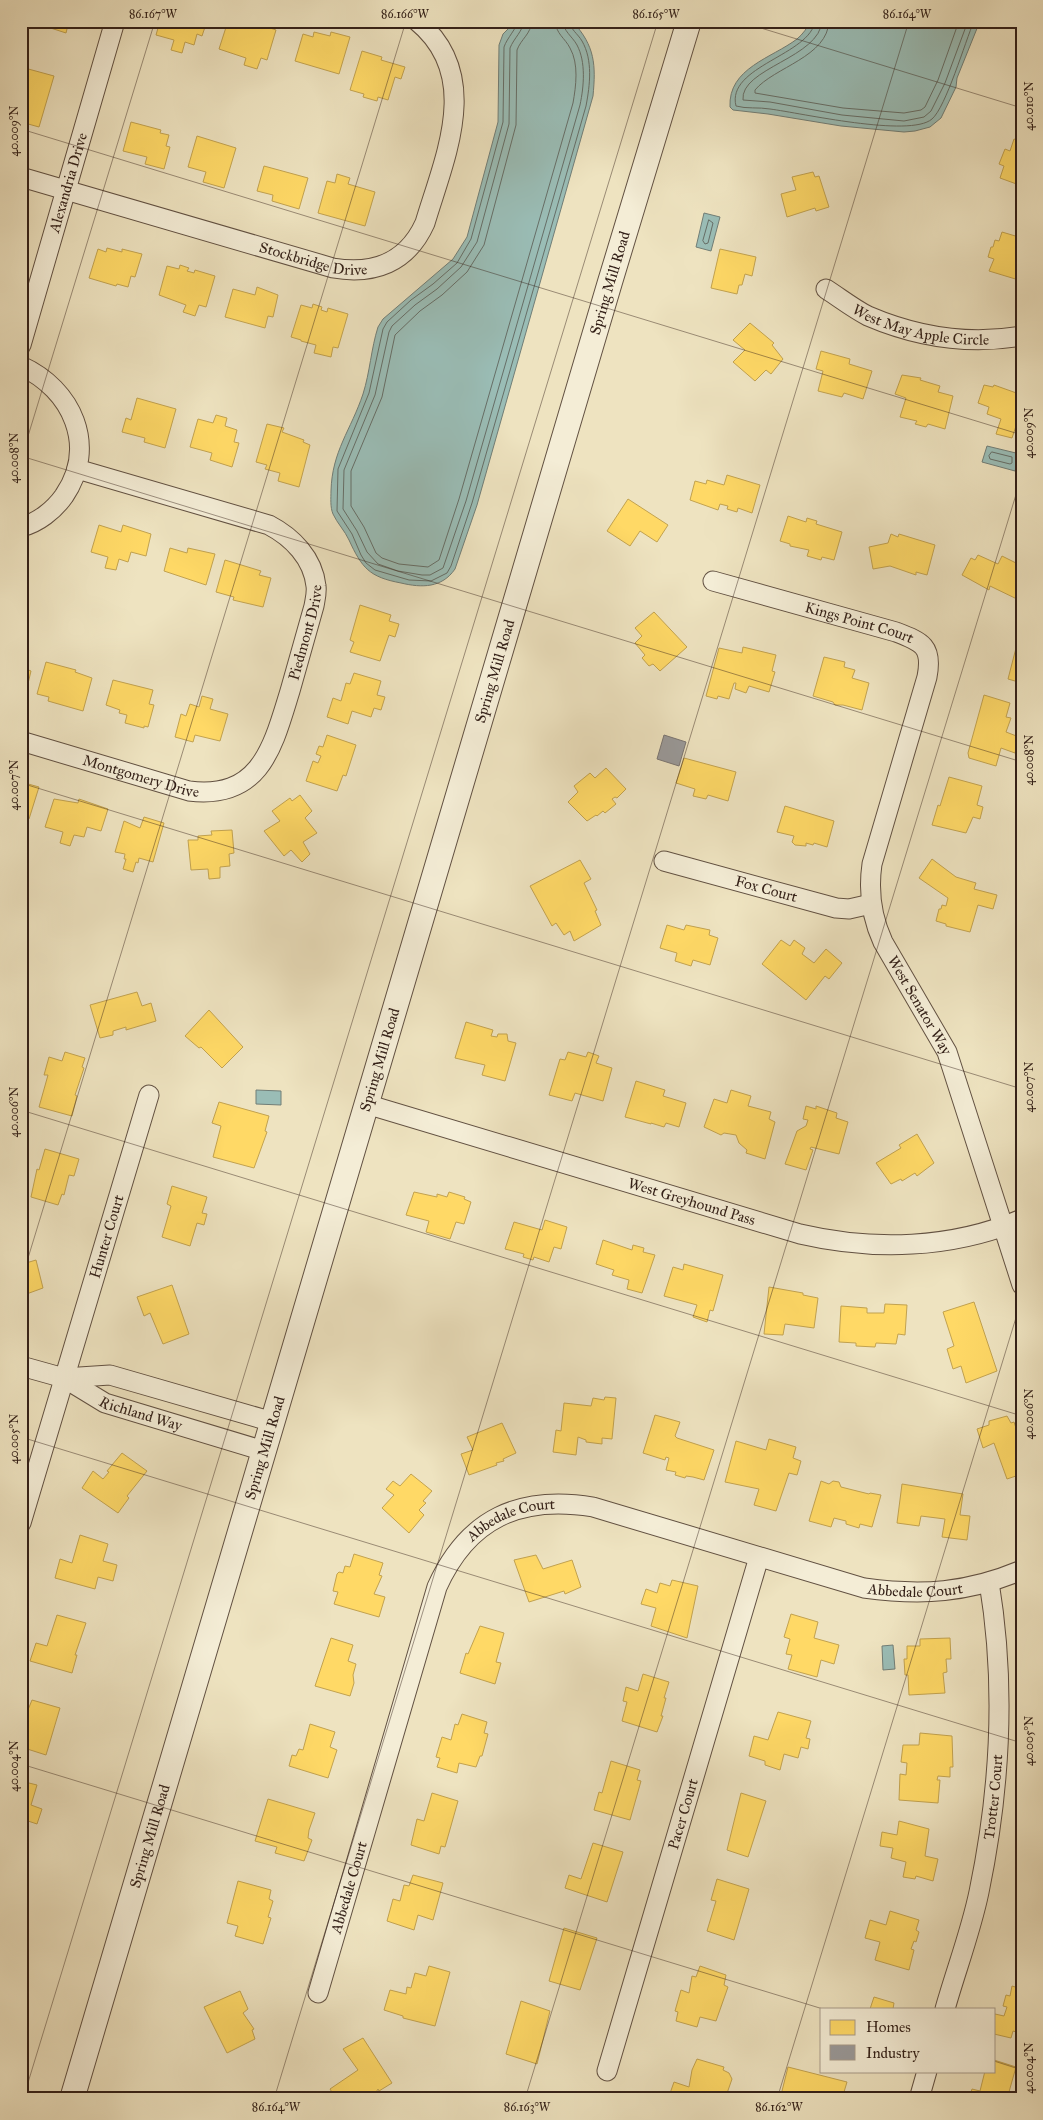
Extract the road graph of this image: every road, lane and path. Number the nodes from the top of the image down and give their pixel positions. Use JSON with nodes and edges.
{"nodes":[{"id":1,"x":115,"y":21,"type":"edge"},
{"id":2,"x":417,"y":21,"type":"edge"},
{"id":3,"x":689,"y":21,"type":"edge"},
{"id":4,"x":21,"y":177,"type":"edge"},
{"id":5,"x":68,"y":191,"type":"junction"},
{"id":6,"x":826,"y":289,"type":"dead end"},
{"id":7,"x":1022,"y":336,"type":"edge"},
{"id":8,"x":21,"y":345,"type":"edge"},
{"id":9,"x":21,"y":366,"type":"edge"},
{"id":10,"x":77,"y":469,"type":"junction"},
{"id":11,"x":21,"y":527,"type":"edge"},
{"id":12,"x":713,"y":581,"type":"dead end"},
{"id":13,"x":912,"y":727,"type":"joint"},
{"id":14,"x":21,"y":741,"type":"edge"},
{"id":15,"x":257,"y":770,"type":"joint"},
{"id":16,"x":664,"y":861,"type":"dead end"},
{"id":17,"x":871,"y":904,"type":"junction"},
{"id":18,"x":149,"y":1095,"type":"dead end"},
{"id":19,"x":366,"y":1104,"type":"junction"},
{"id":20,"x":1022,"y":1220,"type":"edge"},
{"id":21,"x":1004,"y":1227,"type":"junction"},
{"id":22,"x":1022,"y":1285,"type":"edge"},
{"id":23,"x":21,"y":1366,"type":"edge"},
{"id":24,"x":64,"y":1378,"type":"junction"},
{"id":25,"x":273,"y":1422,"type":"junction"},
{"id":26,"x":264,"y":1451,"type":"junction"},
{"id":27,"x":21,"y":1523,"type":"edge"},
{"id":28,"x":759,"y":1557,"type":"junction"},
{"id":29,"x":1022,"y":1570,"type":"edge"},
{"id":30,"x":990,"y":1582,"type":"junction"},
{"id":31,"x":318,"y":1993,"type":"dead end"},
{"id":32,"x":945,"y":2008,"type":"edge"},
{"id":33,"x":607,"y":2071,"type":"dead end"},
{"id":34,"x":927,"y":2072,"type":"edge"},
{"id":35,"x":72,"y":2099,"type":"edge"},
{"id":36,"x":919,"y":2099,"type":"edge"}],
"edges":[{"from":1,"to":5,"type":"street","name":"Alexandria Drive"},
{"from":2,"to":5,"type":"street","name":"Stockbridge Drive"},
{"from":3,"to":19,"type":"street","name":"Spring Mill Road"},
{"from":4,"to":5,"type":"street","name":"Stockbridge Drive"},
{"from":5,"to":8,"type":"street","name":"Alexandria Drive"},
{"from":6,"to":7,"type":"street","name":"West May Apple Circle"},
{"from":9,"to":10,"type":"street"},
{"from":10,"to":11,"type":"street"},
{"from":10,"to":15,"type":"street","name":"Piedmont Drive"},
{"from":12,"to":13,"type":"street","name":"Kings Point Court"},
{"from":13,"to":17,"type":"street","name":"West Senator Way"},
{"from":14,"to":15,"type":"street","name":"Montgomery Drive"},
{"from":16,"to":17,"type":"street","name":"Fox Court"},
{"from":17,"to":21,"type":"street","name":"West Senator Way"},
{"from":18,"to":24,"type":"street","name":"Hunter Court"},
{"from":19,"to":21,"type":"street","name":"West Greyhound Pass"},
{"from":19,"to":25,"type":"street","name":"Spring Mill Road"},
{"from":20,"to":21,"type":"street","name":"West Greyhound Pass"},
{"from":21,"to":22,"type":"street","name":"West Senator Way"},
{"from":23,"to":24,"type":"street","name":"Richland Way"},
{"from":24,"to":25,"type":"street"},
{"from":24,"to":26,"type":"street","name":"Richland Way"},
{"from":24,"to":27,"type":"street","name":"Hunter Court"},
{"from":25,"to":26,"type":"street","name":"Spring Mill Road"},
{"from":26,"to":35,"type":"street","name":"Spring Mill Road"},
{"from":28,"to":30,"type":"street","name":"Abbedale Court"},
{"from":28,"to":31,"type":"street","name":"Abbedale Court"},
{"from":28,"to":33,"type":"street","name":"Pacer Court"},
{"from":29,"to":30,"type":"street","name":"Abbedale Court"},
{"from":30,"to":32,"type":"street","name":"Trotter Court"},
{"from":34,"to":36,"type":"street"}]}
